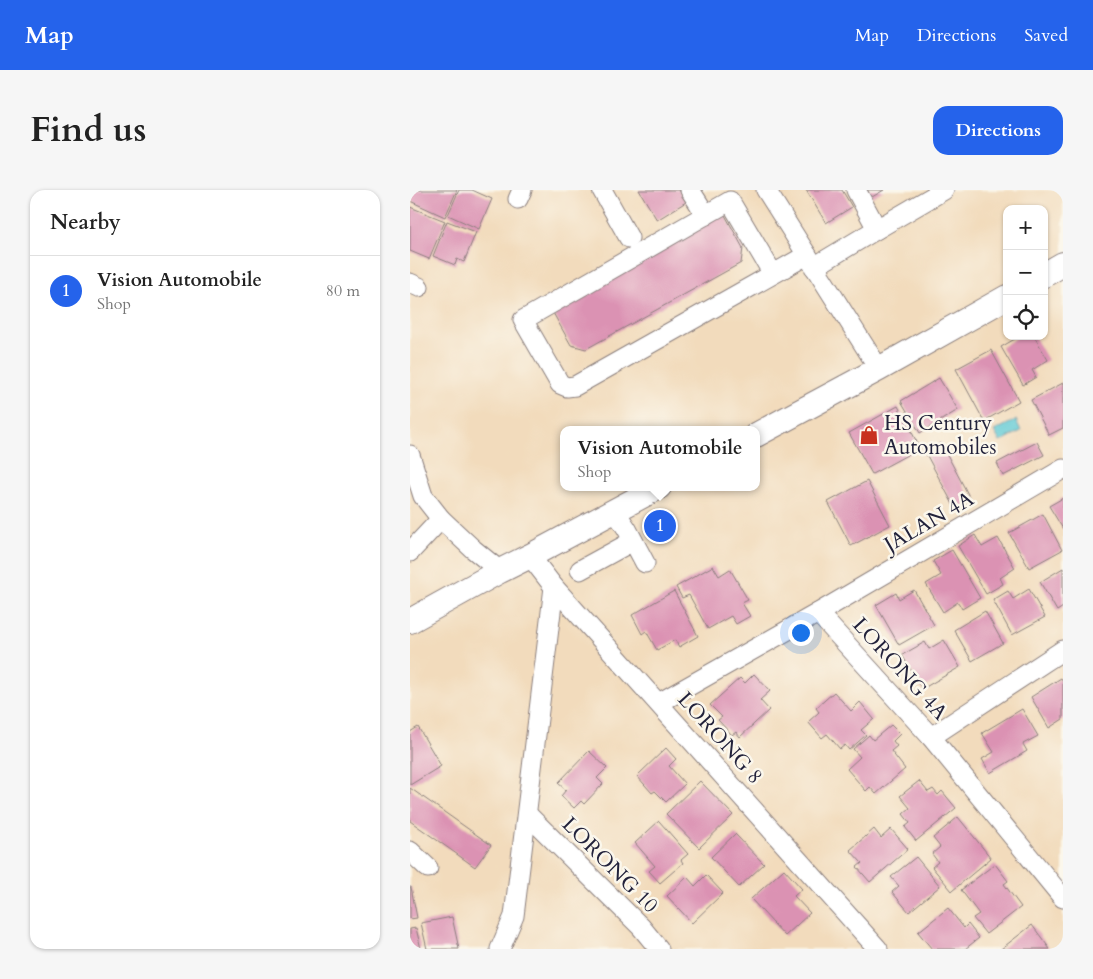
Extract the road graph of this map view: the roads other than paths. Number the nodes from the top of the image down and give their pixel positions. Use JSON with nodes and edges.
{"nodes":[{"id":1,"x":602,"y":190,"type":"edge"},
{"id":2,"x":690,"y":190,"type":"edge"},
{"id":3,"x":766,"y":190,"type":"edge"},
{"id":4,"x":856,"y":190,"type":"edge"},
{"id":5,"x":943,"y":190,"type":"edge"},
{"id":6,"x":706,"y":215,"type":"junction"},
{"id":7,"x":877,"y":229,"type":"junction"},
{"id":8,"x":629,"y":238,"type":"dead end"},
{"id":9,"x":810,"y":261,"type":"junction"},
{"id":10,"x":1063,"y":264,"type":"edge"},
{"id":11,"x":1048,"y":273,"type":"edge"},
{"id":12,"x":773,"y":274,"type":"junction"},
{"id":13,"x":1003,"y":298,"type":"edge"},
{"id":14,"x":879,"y":369,"type":"junction"},
{"id":15,"x":760,"y":433,"type":"edge"},
{"id":16,"x":410,"y":455,"type":"edge"},
{"id":17,"x":1063,"y":469,"type":"edge"},
{"id":18,"x":652,"y":491,"type":"edge"},
{"id":19,"x":615,"y":511,"type":"junction"},
{"id":20,"x":441,"y":519,"type":"junction"},
{"id":21,"x":633,"y":541,"type":"junction"},
{"id":22,"x":410,"y":552,"type":"edge"},
{"id":23,"x":530,"y":556,"type":"junction"},
{"id":24,"x":645,"y":564,"type":"dead end"},
{"id":25,"x":500,"y":570,"type":"junction"},
{"id":26,"x":580,"y":570,"type":"dead end"},
{"id":27,"x":554,"y":587,"type":"junction"},
{"id":28,"x":818,"y":613,"type":"junction"},
{"id":29,"x":410,"y":621,"type":"edge"},
{"id":30,"x":1063,"y":650,"type":"edge"},
{"id":31,"x":659,"y":703,"type":"junction"},
{"id":32,"x":932,"y":737,"type":"junction"},
{"id":33,"x":526,"y":814,"type":"junction"},
{"id":34,"x":410,"y":850,"type":"edge"},
{"id":35,"x":428,"y":868,"type":"dead end"},
{"id":36,"x":1063,"y":898,"type":"edge"},
{"id":37,"x":500,"y":949,"type":"edge"},
{"id":38,"x":659,"y":949,"type":"edge"},
{"id":39,"x":878,"y":949,"type":"edge"}],
"edges":[{"from":1,"to":8,"type":"street"},
{"from":2,"to":6,"type":"street"},
{"from":3,"to":9,"type":"street"},
{"from":4,"to":7,"type":"street"},
{"from":5,"to":7,"type":"street"},
{"from":6,"to":12,"type":"street"},
{"from":6,"to":12,"type":"street"},
{"from":7,"to":9,"type":"street"},
{"from":9,"to":12,"type":"street"},
{"from":9,"to":14,"type":"street"},
{"from":10,"to":11,"type":"main road"},
{"from":13,"to":14,"type":"main road"},
{"from":14,"to":15,"type":"main road"},
{"from":16,"to":20,"type":"street"},
{"from":17,"to":28,"type":"street","name":"JALAN 4A"},
{"from":18,"to":19,"type":"main road"},
{"from":19,"to":21,"type":"street"},
{"from":19,"to":23,"type":"main road"},
{"from":20,"to":22,"type":"street"},
{"from":20,"to":25,"type":"street"},
{"from":21,"to":24,"type":"street"},
{"from":21,"to":26,"type":"street"},
{"from":23,"to":25,"type":"main road"},
{"from":23,"to":27,"type":"street","name":"LORONG 8"},
{"from":25,"to":29,"type":"main road"},
{"from":27,"to":31,"type":"street","name":"LORONG 8"},
{"from":27,"to":33,"type":"street"},
{"from":28,"to":31,"type":"street"},
{"from":28,"to":32,"type":"street","name":"LORONG 4A"},
{"from":30,"to":32,"type":"street"},
{"from":31,"to":39,"type":"street","name":"LORONG 8"},
{"from":32,"to":36,"type":"street","name":"LORONG 4A"},
{"from":33,"to":37,"type":"street"},
{"from":33,"to":38,"type":"street","name":"LORONG 10"},
{"from":34,"to":35,"type":"street"}]}
